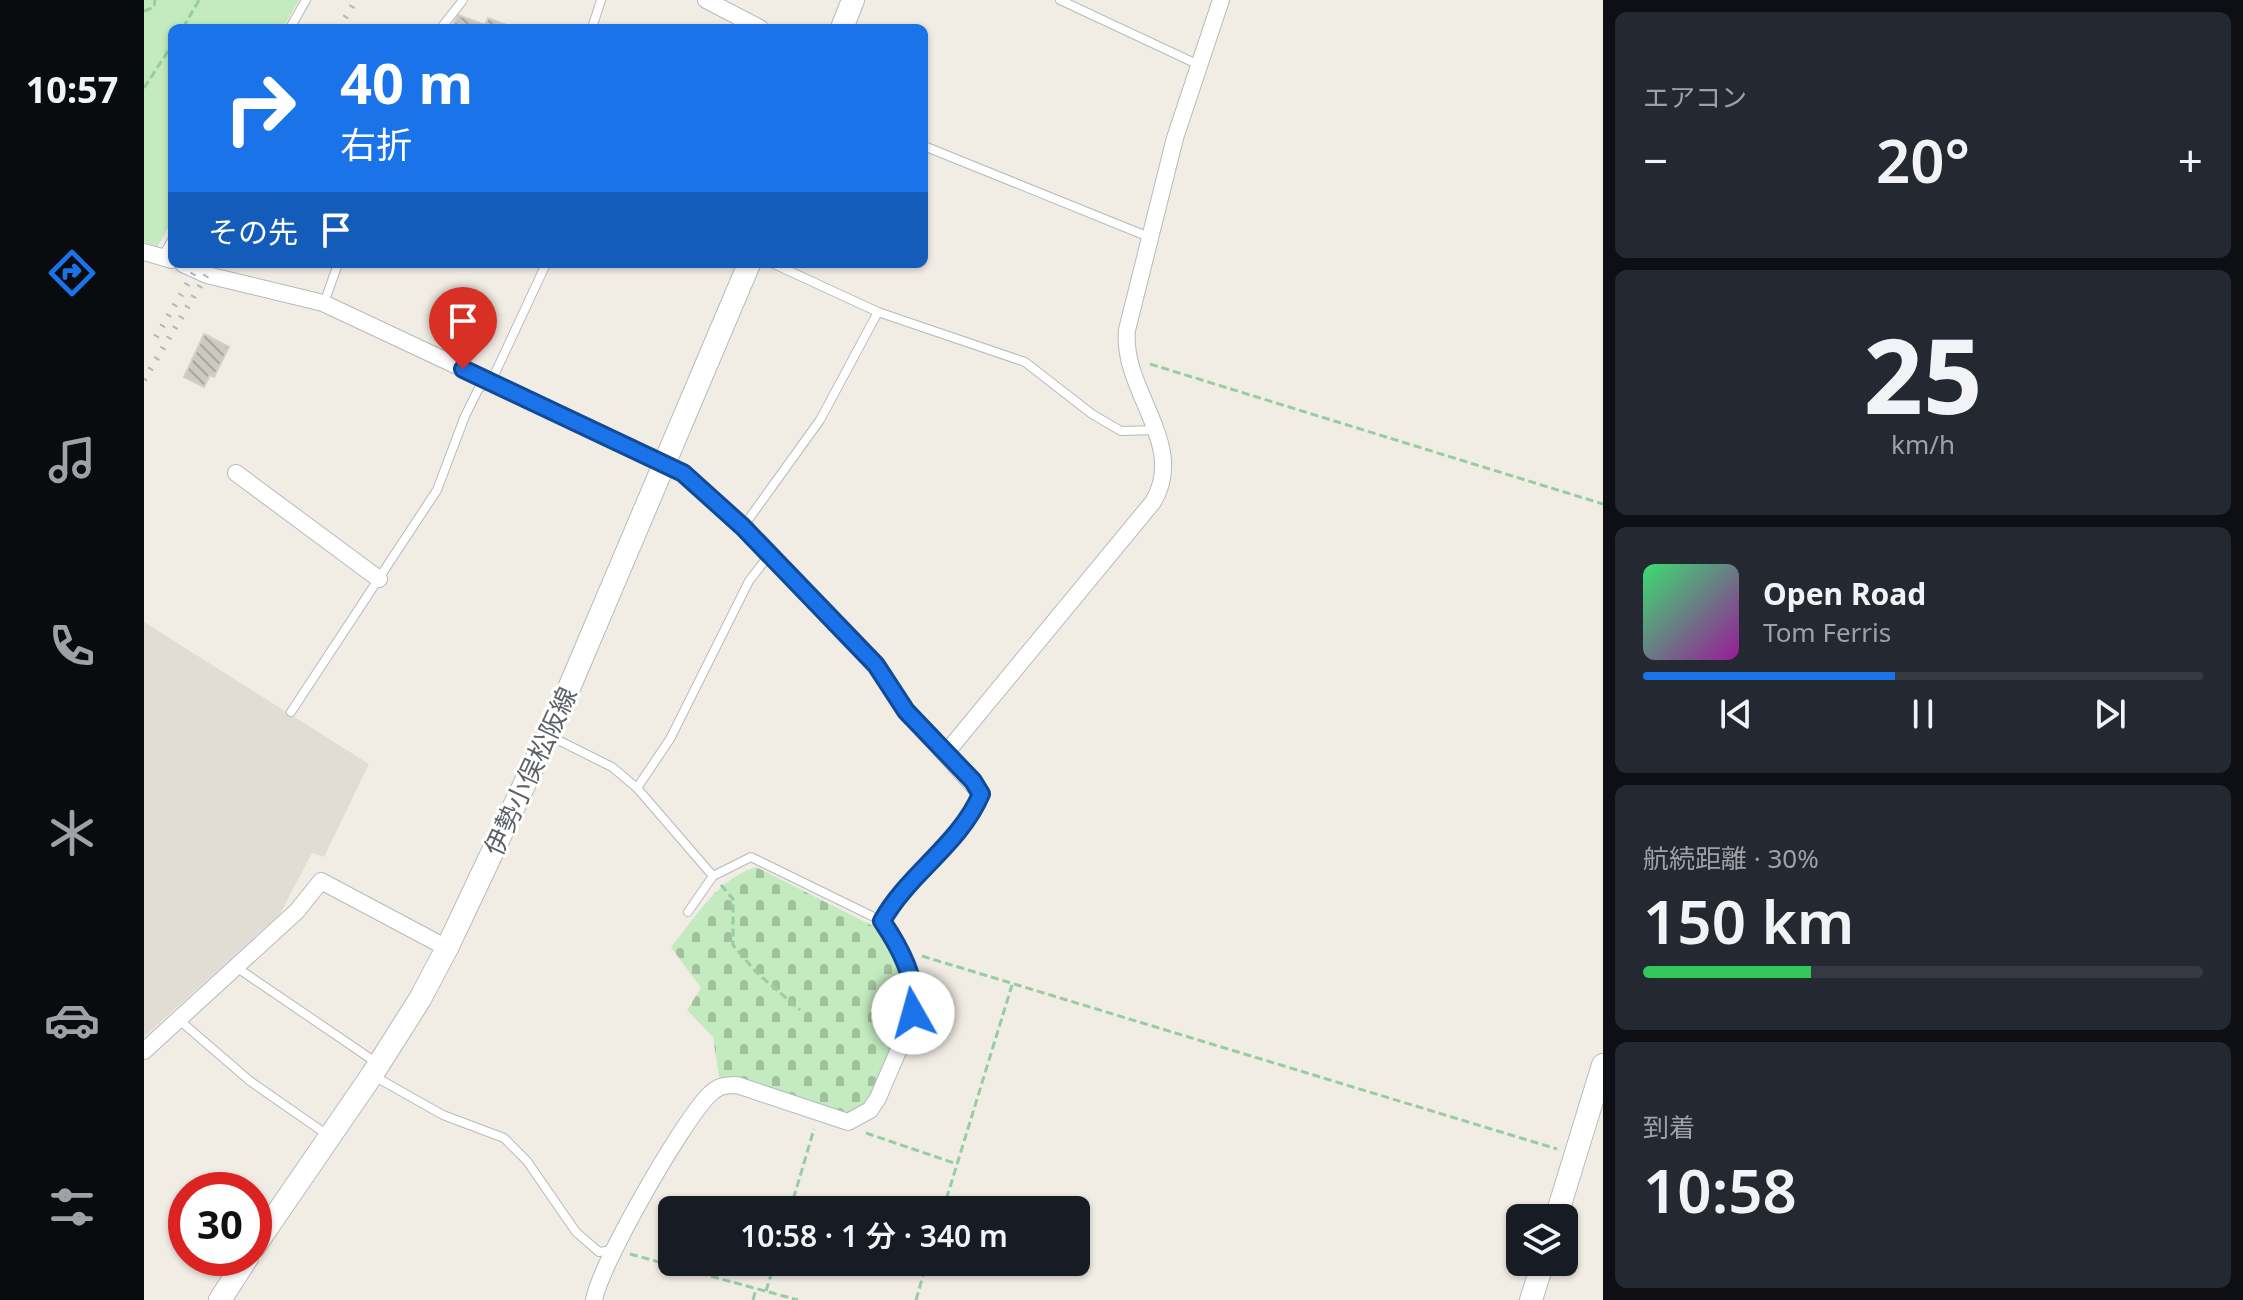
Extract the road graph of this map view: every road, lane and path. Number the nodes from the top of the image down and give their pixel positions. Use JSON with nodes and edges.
{"nodes":[{"id":1,"x":155,"y":0,"type":"edge"},
{"id":2,"x":199,"y":0,"type":"edge"},
{"id":3,"x":306,"y":0,"type":"edge"},
{"id":4,"x":463,"y":0,"type":"edge"},
{"id":5,"x":601,"y":0,"type":"edge"},
{"id":6,"x":706,"y":0,"type":"edge"},
{"id":7,"x":853,"y":0,"type":"edge"},
{"id":8,"x":1060,"y":0,"type":"edge"},
{"id":9,"x":1221,"y":0,"type":"edge"},
{"id":10,"x":144,"y":11,"type":"edge"},
{"id":11,"x":185,"y":24,"type":"edge"},
{"id":12,"x":292,"y":24,"type":"edge"},
{"id":13,"x":444,"y":24,"type":"edge"},
{"id":14,"x":593,"y":24,"type":"edge"},
{"id":15,"x":752,"y":24,"type":"edge"},
{"id":16,"x":844,"y":24,"type":"edge"},
{"id":17,"x":168,"y":51,"type":"edge"},
{"id":18,"x":1199,"y":65,"type":"junction"},
{"id":19,"x":144,"y":88,"type":"edge"},
{"id":20,"x":928,"y":148,"type":"edge"},
{"id":21,"x":1150,"y":238,"type":"junction"},
{"id":22,"x":144,"y":252,"type":"edge"},
{"id":23,"x":167,"y":258,"type":"edge"},
{"id":24,"x":192,"y":268,"type":"edge"},
{"id":25,"x":336,"y":268,"type":"edge"},
{"id":26,"x":544,"y":268,"type":"edge"},
{"id":27,"x":747,"y":268,"type":"edge"},
{"id":28,"x":783,"y":268,"type":"edge"},
{"id":29,"x":323,"y":303,"type":"junction"},
{"id":30,"x":878,"y":312,"type":"junction"},
{"id":31,"x":1131,"y":367,"type":"junction"},
{"id":32,"x":491,"y":382,"type":"junction"},
{"id":33,"x":1156,"y":430,"type":"junction"},
{"id":34,"x":664,"y":463,"type":"junction"},
{"id":35,"x":236,"y":473,"type":"dead end"},
{"id":36,"x":1603,"y":504,"type":"edge"},
{"id":37,"x":743,"y":527,"type":"junction"},
{"id":38,"x":770,"y":554,"type":"junction"},
{"id":39,"x":783,"y":568,"type":"joint"},
{"id":40,"x":379,"y":579,"type":"junction"},
{"id":41,"x":291,"y":712,"type":"dead end"},
{"id":42,"x":548,"y":735,"type":"junction"},
{"id":43,"x":946,"y":753,"type":"junction"},
{"id":44,"x":637,"y":788,"type":"junction"},
{"id":45,"x":713,"y":876,"type":"junction"},
{"id":46,"x":688,"y":912,"type":"dead end"},
{"id":47,"x":882,"y":921,"type":"junction"},
{"id":48,"x":447,"y":948,"type":"junction"},
{"id":49,"x":901,"y":949,"type":"junction"},
{"id":50,"x":236,"y":966,"type":"junction"},
{"id":51,"x":1012,"y":985,"type":"junction"},
{"id":52,"x":800,"y":1010,"type":"dead end"},
{"id":53,"x":177,"y":1019,"type":"junction"},
{"id":54,"x":144,"y":1051,"type":"edge"},
{"id":55,"x":1603,"y":1065,"type":"edge"},
{"id":56,"x":376,"y":1070,"type":"junction"},
{"id":57,"x":818,"y":1115,"type":"junction"},
{"id":58,"x":848,"y":1122,"type":"junction"},
{"id":59,"x":331,"y":1137,"type":"junction"},
{"id":60,"x":1576,"y":1155,"type":"junction"},
{"id":61,"x":957,"y":1164,"type":"junction"},
{"id":62,"x":794,"y":1196,"type":"edge"},
{"id":63,"x":947,"y":1196,"type":"edge"},
{"id":64,"x":1560,"y":1204,"type":"edge"},
{"id":65,"x":272,"y":1221,"type":"edge"},
{"id":66,"x":614,"y":1250,"type":"junction"},
{"id":67,"x":235,"y":1276,"type":"edge"},
{"id":68,"x":771,"y":1276,"type":"edge"},
{"id":69,"x":923,"y":1276,"type":"edge"},
{"id":70,"x":1539,"y":1276,"type":"edge"},
{"id":71,"x":756,"y":1289,"type":"junction"},
{"id":72,"x":766,"y":1291,"type":"junction"},
{"id":73,"x":220,"y":1300,"type":"edge"},
{"id":74,"x":594,"y":1300,"type":"edge"},
{"id":75,"x":753,"y":1300,"type":"edge"},
{"id":76,"x":798,"y":1300,"type":"edge"},
{"id":77,"x":916,"y":1300,"type":"edge"},
{"id":78,"x":1531,"y":1300,"type":"edge"}],
"edges":[{"from":1,"to":10,"type":"path"},
{"from":2,"to":11,"type":"path"},
{"from":3,"to":12,"type":"lane"},
{"from":4,"to":13,"type":"lane"},
{"from":5,"to":14,"type":"lane"},
{"from":6,"to":15,"type":"street"},
{"from":7,"to":16,"type":"main road"},
{"from":8,"to":18,"type":"lane"},
{"from":9,"to":18,"type":"street"},
{"from":17,"to":19,"type":"path"},
{"from":18,"to":21,"type":"street"},
{"from":20,"to":21,"type":"lane"},
{"from":21,"to":31,"type":"street"},
{"from":22,"to":23,"type":"street"},
{"from":24,"to":29,"type":"street"},
{"from":25,"to":29,"type":"lane"},
{"from":26,"to":32,"type":"lane"},
{"from":27,"to":34,"type":"main road","name":"伊勢小俣松阪線"},
{"from":28,"to":30,"type":"lane"},
{"from":29,"to":32,"type":"street"},
{"from":30,"to":33,"type":"lane"},
{"from":30,"to":37,"type":"lane"},
{"from":31,"to":33,"type":"street"},
{"from":31,"to":36,"type":"path"},
{"from":32,"to":34,"type":"street"},
{"from":32,"to":40,"type":"lane"},
{"from":33,"to":43,"type":"street"},
{"from":34,"to":37,"type":"lane"},
{"from":34,"to":42,"type":"main road","name":"伊勢小俣松阪線"},
{"from":35,"to":40,"type":"street"},
{"from":37,"to":38,"type":"lane"},
{"from":38,"to":39,"type":"lane"},
{"from":38,"to":44,"type":"lane"},
{"from":39,"to":43,"type":"street"},
{"from":40,"to":41,"type":"lane"},
{"from":42,"to":44,"type":"lane"},
{"from":42,"to":48,"type":"main road","name":"伊勢小俣松阪線"},
{"from":43,"to":47,"type":"street"},
{"from":44,"to":45,"type":"lane"},
{"from":45,"to":46,"type":"lane"},
{"from":45,"to":47,"type":"lane"},
{"from":45,"to":52,"type":"path"},
{"from":47,"to":49,"type":"street"},
{"from":48,"to":50,"type":"street"},
{"from":48,"to":56,"type":"main road","name":"伊勢小俣松阪線"},
{"from":49,"to":51,"type":"path"},
{"from":49,"to":58,"type":"street"},
{"from":50,"to":53,"type":"street"},
{"from":50,"to":56,"type":"lane"},
{"from":51,"to":60,"type":"path"},
{"from":51,"to":61,"type":"path"},
{"from":53,"to":54,"type":"street"},
{"from":53,"to":59,"type":"lane"},
{"from":55,"to":60,"type":"main road"},
{"from":56,"to":59,"type":"main road","name":"伊勢小俣松阪線"},
{"from":56,"to":66,"type":"lane"},
{"from":57,"to":58,"type":"street"},
{"from":57,"to":62,"type":"path"},
{"from":57,"to":66,"type":"street"},
{"from":58,"to":61,"type":"path"},
{"from":59,"to":65,"type":"main road","name":"伊勢小俣松阪線"},
{"from":60,"to":64,"type":"main road"},
{"from":61,"to":63,"type":"path"},
{"from":66,"to":71,"type":"path"},
{"from":66,"to":74,"type":"street"},
{"from":67,"to":73,"type":"main road"},
{"from":68,"to":72,"type":"path"},
{"from":69,"to":77,"type":"path"},
{"from":70,"to":78,"type":"main road"},
{"from":71,"to":72,"type":"path"},
{"from":71,"to":75,"type":"path"},
{"from":72,"to":76,"type":"path"}]}
